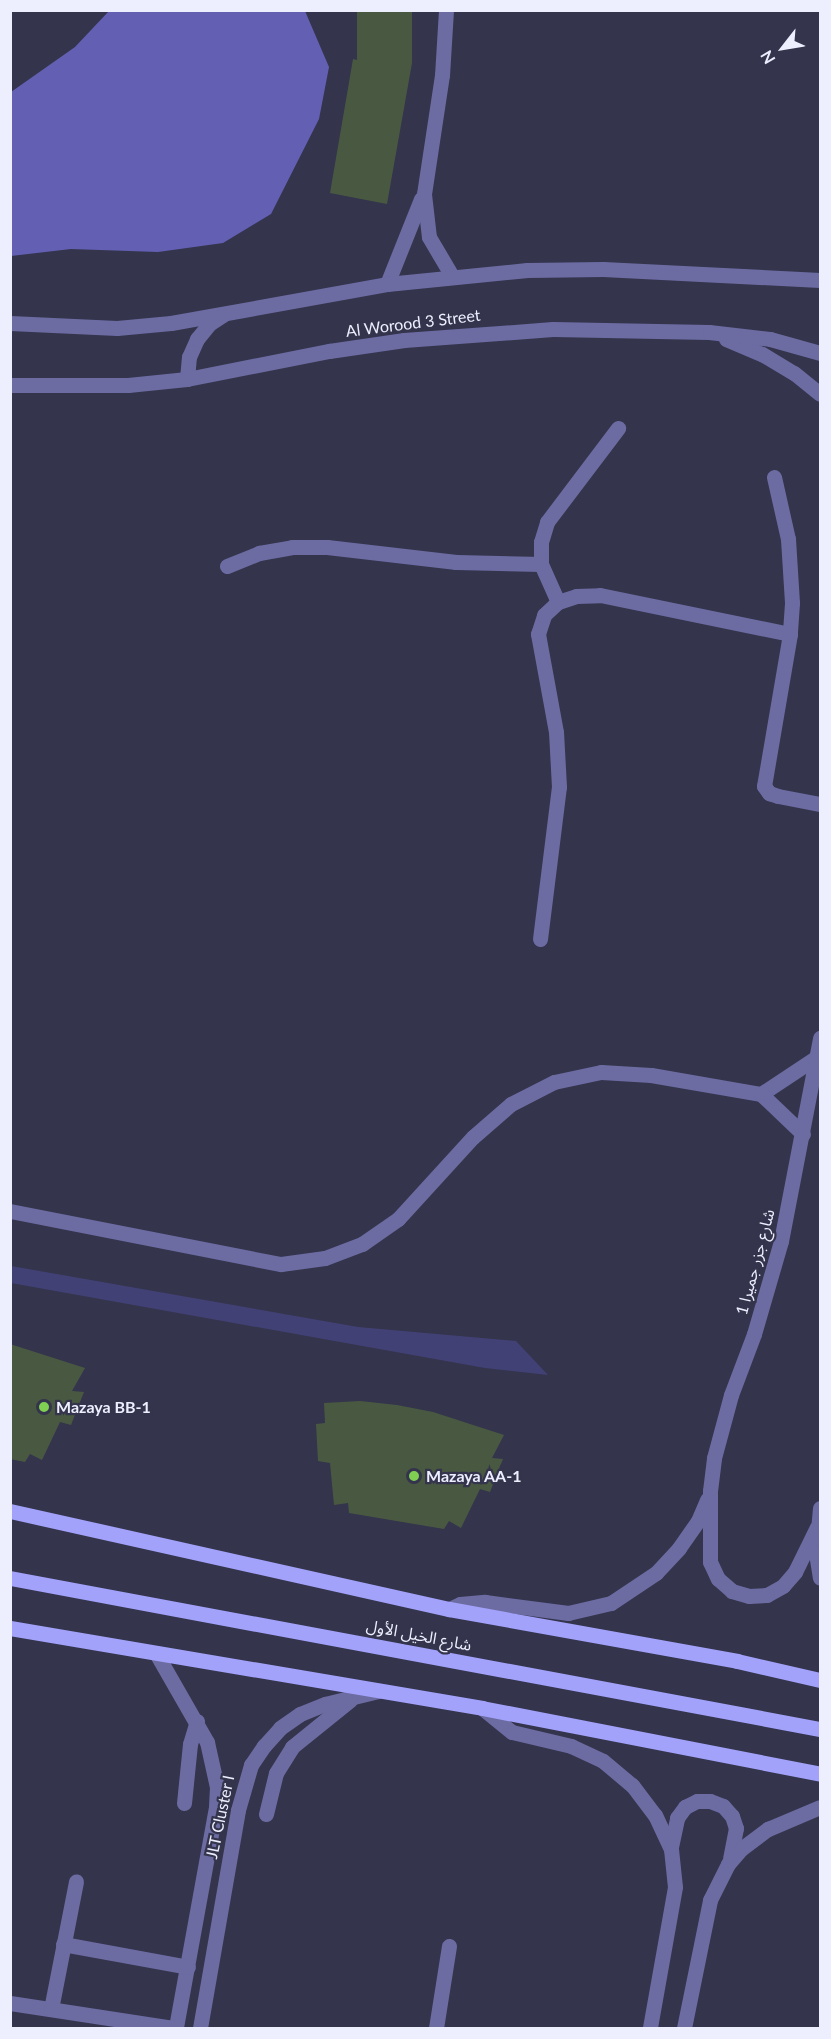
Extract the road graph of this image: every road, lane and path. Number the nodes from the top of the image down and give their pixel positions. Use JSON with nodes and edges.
{"nodes":[{"id":1,"x":446,"y":10,"type":"edge"},
{"id":2,"x":424,"y":194,"type":"junction"},
{"id":3,"x":452,"y":276,"type":"junction"},
{"id":4,"x":820,"y":280,"type":"edge"},
{"id":5,"x":387,"y":284,"type":"junction"},
{"id":6,"x":225,"y":313,"type":"junction"},
{"id":7,"x":10,"y":323,"type":"edge"},
{"id":8,"x":709,"y":332,"type":"junction"},
{"id":9,"x":820,"y":353,"type":"edge"},
{"id":10,"x":187,"y":379,"type":"junction"},
{"id":11,"x":11,"y":385,"type":"edge"},
{"id":12,"x":820,"y":394,"type":"edge"},
{"id":13,"x":618,"y":428,"type":"dead end"},
{"id":14,"x":774,"y":477,"type":"dead end"},
{"id":15,"x":541,"y":564,"type":"junction"},
{"id":16,"x":227,"y":566,"type":"dead end"},
{"id":17,"x":558,"y":602,"type":"junction"},
{"id":18,"x":790,"y":634,"type":"junction"},
{"id":19,"x":820,"y":804,"type":"edge"},
{"id":20,"x":540,"y":939,"type":"dead end"},
{"id":21,"x":820,"y":1038,"type":"edge"},
{"id":22,"x":817,"y":1057,"type":"junction"},
{"id":23,"x":761,"y":1094,"type":"junction"},
{"id":24,"x":803,"y":1134,"type":"junction"},
{"id":25,"x":10,"y":1211,"type":"edge"},
{"id":26,"x":710,"y":1491,"type":"junction"},
{"id":27,"x":820,"y":1508,"type":"edge"},
{"id":28,"x":10,"y":1511,"type":"edge"},
{"id":29,"x":817,"y":1527,"type":"junction"},
{"id":30,"x":10,"y":1578,"type":"edge"},
{"id":31,"x":820,"y":1578,"type":"edge"},
{"id":32,"x":449,"y":1609,"type":"junction"},
{"id":33,"x":10,"y":1628,"type":"edge"},
{"id":34,"x":156,"y":1653,"type":"junction"},
{"id":35,"x":820,"y":1680,"type":"edge"},
{"id":36,"x":378,"y":1691,"type":"junction"},
{"id":37,"x":354,"y":1697,"type":"junction"},
{"id":38,"x":483,"y":1708,"type":"junction"},
{"id":39,"x":197,"y":1721,"type":"junction"},
{"id":40,"x":820,"y":1729,"type":"edge"},
{"id":41,"x":820,"y":1774,"type":"edge"},
{"id":42,"x":184,"y":1803,"type":"dead end"},
{"id":43,"x":820,"y":1807,"type":"edge"},
{"id":44,"x":267,"y":1814,"type":"dead end"},
{"id":45,"x":671,"y":1849,"type":"junction"},
{"id":46,"x":728,"y":1864,"type":"junction"},
{"id":47,"x":76,"y":1881,"type":"dead end"},
{"id":48,"x":63,"y":1944,"type":"junction"},
{"id":49,"x":449,"y":1946,"type":"dead end"},
{"id":50,"x":188,"y":1967,"type":"junction"},
{"id":51,"x":10,"y":2003,"type":"edge"},
{"id":52,"x":51,"y":2009,"type":"junction"},
{"id":53,"x":175,"y":2028,"type":"edge"},
{"id":54,"x":200,"y":2028,"type":"edge"},
{"id":55,"x":436,"y":2028,"type":"edge"},
{"id":56,"x":650,"y":2028,"type":"edge"},
{"id":57,"x":684,"y":2028,"type":"edge"}],
"edges":[{"from":1,"to":2,"type":"street"},
{"from":2,"to":3,"type":"street"},
{"from":2,"to":5,"type":"street"},
{"from":3,"to":4,"type":"street"},
{"from":3,"to":5,"type":"street"},
{"from":5,"to":6,"type":"street"},
{"from":6,"to":7,"type":"street"},
{"from":6,"to":10,"type":"street"},
{"from":8,"to":9,"type":"street","name":"Al Worood 3 Street"},
{"from":8,"to":10,"type":"street","name":"Al Worood 3 Street"},
{"from":8,"to":12,"type":"street"},
{"from":10,"to":11,"type":"street","name":"Al Worood 3 Street"},
{"from":13,"to":15,"type":"street"},
{"from":14,"to":18,"type":"street"},
{"from":15,"to":16,"type":"street"},
{"from":15,"to":17,"type":"street"},
{"from":17,"to":18,"type":"street"},
{"from":17,"to":20,"type":"street"},
{"from":18,"to":19,"type":"street"},
{"from":21,"to":22,"type":"street","name":"شارع جزر جميرا 1"},
{"from":22,"to":23,"type":"street"},
{"from":22,"to":24,"type":"street","name":"شارع جزر جميرا 1"},
{"from":23,"to":24,"type":"street"},
{"from":23,"to":25,"type":"street"},
{"from":24,"to":26,"type":"street","name":"شارع جزر جميرا 1"},
{"from":26,"to":29,"type":"street"},
{"from":26,"to":32,"type":"street"},
{"from":27,"to":29,"type":"street"},
{"from":28,"to":32,"type":"main road"},
{"from":29,"to":31,"type":"street"},
{"from":30,"to":40,"type":"main road","name":"شارع الخيل الأول"},
{"from":32,"to":35,"type":"main road"},
{"from":33,"to":34,"type":"main road"},
{"from":34,"to":36,"type":"main road"},
{"from":34,"to":39,"type":"street","name":"JLT Cluster I"},
{"from":36,"to":37,"type":"street","name":"JLT Cluster I"},
{"from":36,"to":38,"type":"main road"},
{"from":37,"to":44,"type":"street"},
{"from":37,"to":54,"type":"street","name":"JLT Cluster I"},
{"from":38,"to":41,"type":"main road"},
{"from":38,"to":45,"type":"street"},
{"from":39,"to":42,"type":"street"},
{"from":39,"to":50,"type":"street","name":"JLT Cluster I"},
{"from":43,"to":46,"type":"street"},
{"from":45,"to":46,"type":"street"},
{"from":45,"to":56,"type":"street"},
{"from":46,"to":57,"type":"street"},
{"from":47,"to":48,"type":"street"},
{"from":48,"to":50,"type":"street"},
{"from":48,"to":52,"type":"street"},
{"from":49,"to":55,"type":"street"},
{"from":50,"to":53,"type":"street","name":"JLT Cluster I"},
{"from":51,"to":52,"type":"street"},
{"from":52,"to":53,"type":"street"}]}
